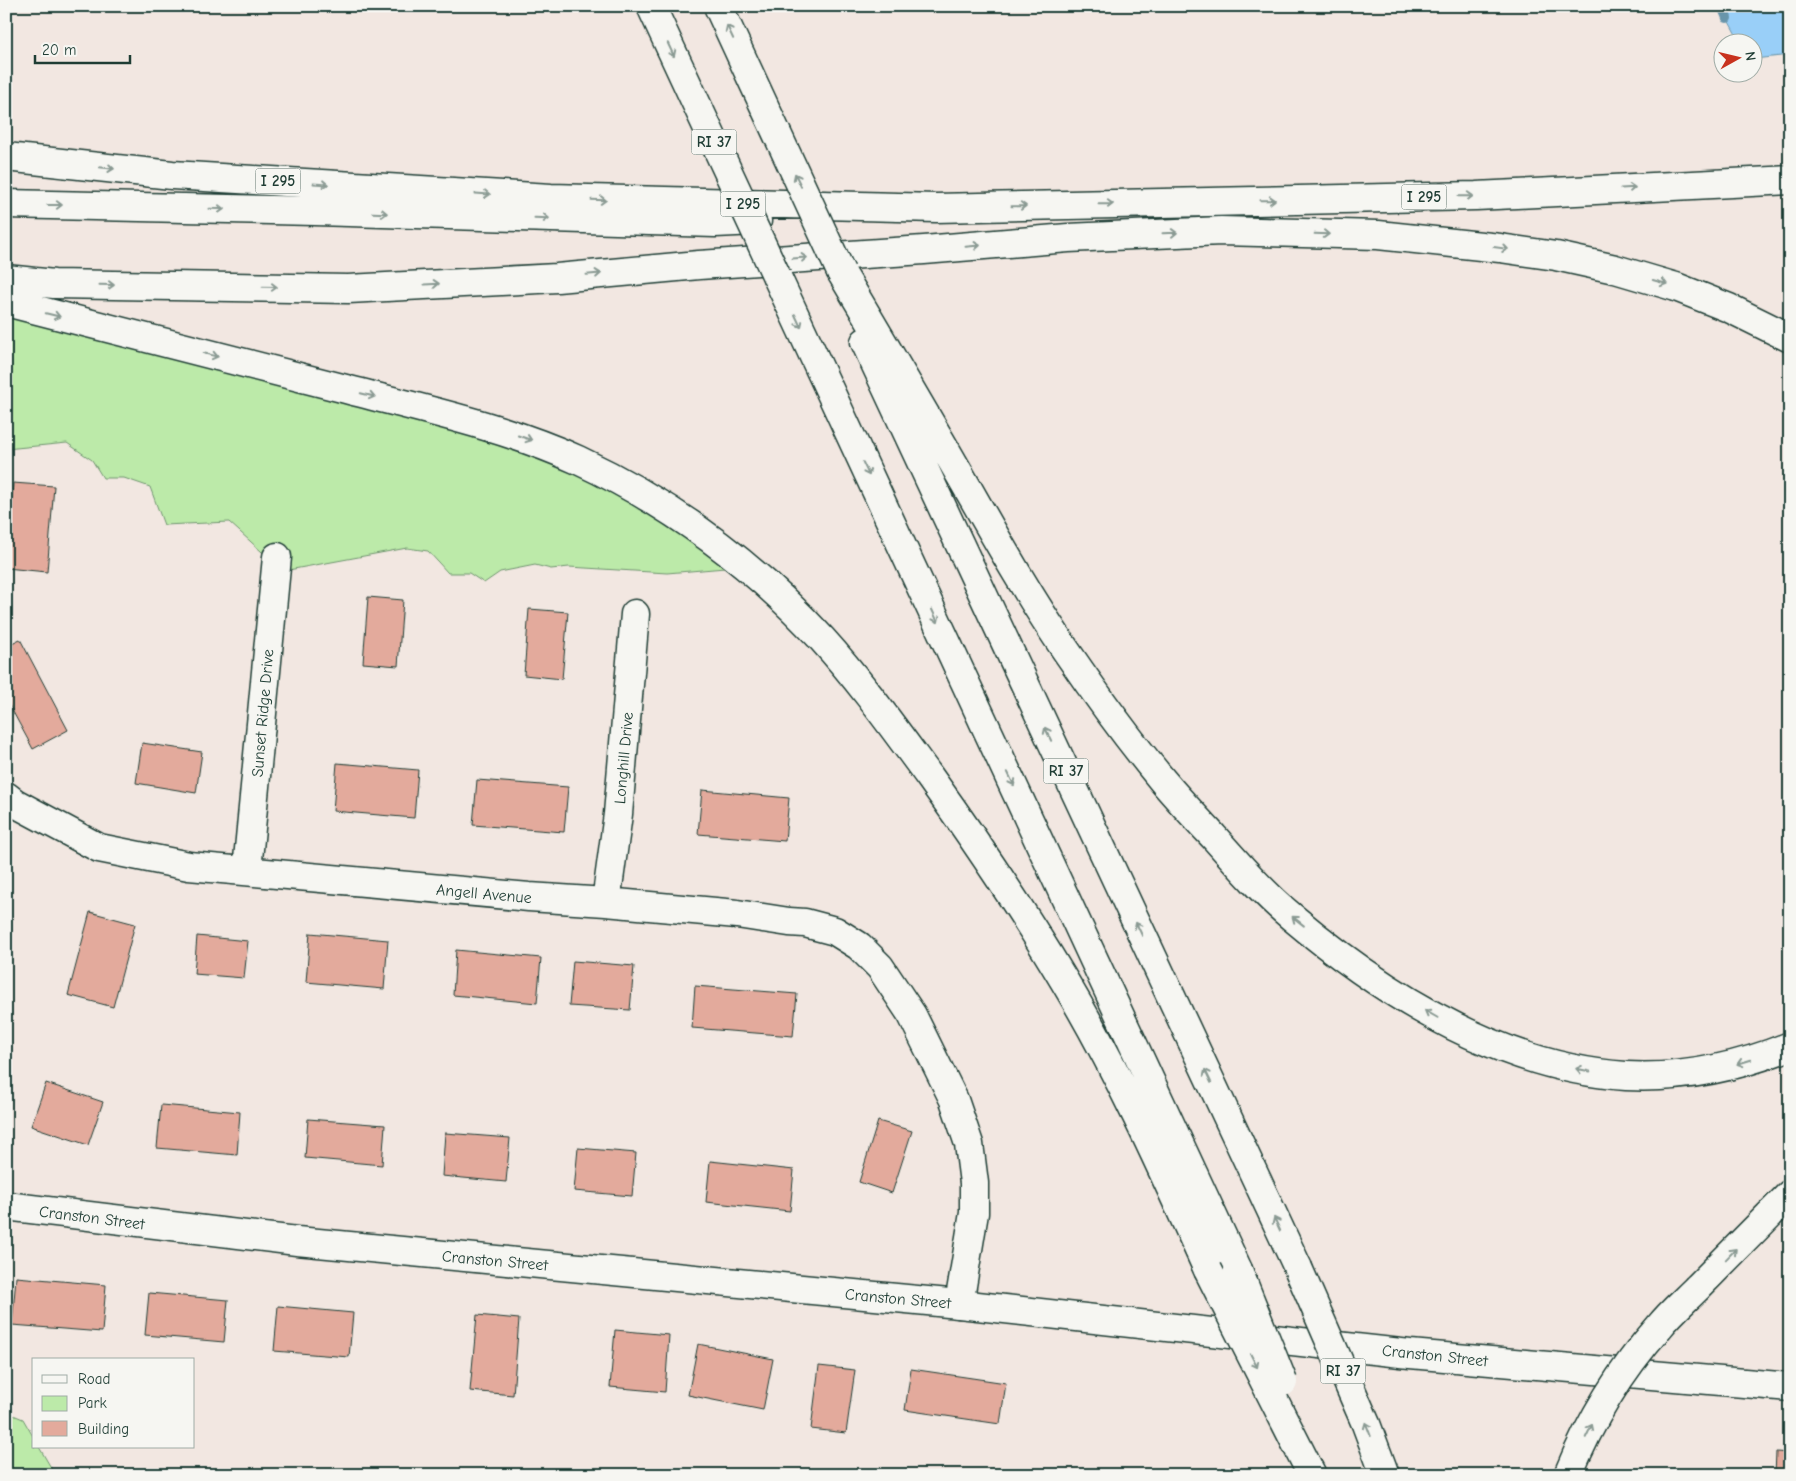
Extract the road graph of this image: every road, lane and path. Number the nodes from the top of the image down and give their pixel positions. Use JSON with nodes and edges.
{"nodes":[{"id":1,"x":651,"y":6,"type":"edge"},
{"id":2,"x":718,"y":6,"type":"edge"},
{"id":3,"x":6,"y":157,"type":"edge"},
{"id":4,"x":1790,"y":180,"type":"edge"},
{"id":5,"x":6,"y":204,"type":"edge"},
{"id":6,"x":936,"y":208,"type":"junction"},
{"id":7,"x":841,"y":272,"type":"junction"},
{"id":8,"x":6,"y":279,"type":"edge"},
{"id":9,"x":6,"y":302,"type":"edge"},
{"id":10,"x":1790,"y":338,"type":"edge"},
{"id":11,"x":276,"y":557,"type":"dead end"},
{"id":12,"x":635,"y":614,"type":"dead end"},
{"id":13,"x":6,"y":796,"type":"edge"},
{"id":14,"x":247,"y":870,"type":"junction"},
{"id":15,"x":606,"y":902,"type":"junction"},
{"id":16,"x":1790,"y":1046,"type":"edge"},
{"id":17,"x":1790,"y":1194,"type":"edge"},
{"id":18,"x":6,"y":1206,"type":"edge"},
{"id":19,"x":959,"y":1304,"type":"junction"},
{"id":20,"x":1790,"y":1387,"type":"edge"},
{"id":21,"x":1312,"y":1475,"type":"edge"},
{"id":22,"x":1319,"y":1475,"type":"edge"},
{"id":23,"x":1385,"y":1475,"type":"edge"},
{"id":24,"x":1568,"y":1475,"type":"edge"}],
"edges":[{"from":1,"to":22,"type":"main road","number":"RI 37","one_way":true,"bridge":true},
{"from":7,"to":2,"type":"main road","number":"RI 37","one_way":true,"bridge":true},
{"from":3,"to":6,"type":"main road","number":"I 295","one_way":true},
{"from":6,"to":4,"type":"main road","number":"I 295","one_way":true},
{"from":5,"to":6,"type":"main road","one_way":true},
{"from":16,"to":7,"type":"main road","one_way":true},
{"from":23,"to":7,"type":"main road","number":"RI 37","one_way":true,"bridge":true},
{"from":8,"to":10,"type":"main road","one_way":true},
{"from":9,"to":21,"type":"main road","one_way":true,"bridge":true},
{"from":11,"to":14,"type":"main road","name":"Sunset Ridge Drive"},
{"from":12,"to":15,"type":"main road","name":"Longhill Drive"},
{"from":13,"to":14,"type":"main road","name":"Angell Avenue"},
{"from":14,"to":15,"type":"main road","name":"Angell Avenue"},
{"from":15,"to":19,"type":"main road","name":"Angell Avenue"},
{"from":24,"to":17,"type":"main road","one_way":true,"bridge":true},
{"from":18,"to":19,"type":"main road","name":"Cranston Street"},
{"from":19,"to":20,"type":"main road","name":"Cranston Street"}]}
